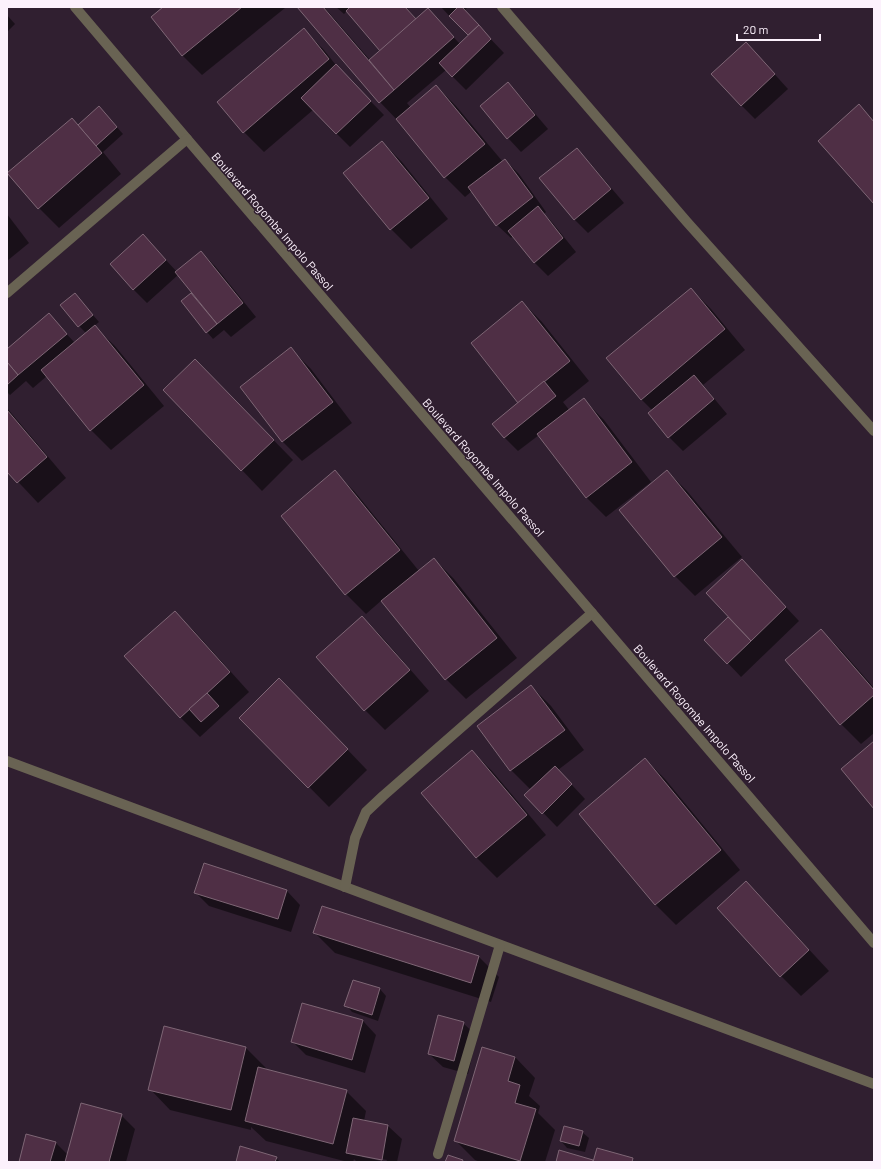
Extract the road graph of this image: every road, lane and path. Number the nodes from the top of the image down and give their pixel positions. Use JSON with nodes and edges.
{"nodes":[{"id":1,"x":75,"y":7,"type":"edge"},
{"id":2,"x":502,"y":7,"type":"edge"},
{"id":3,"x":187,"y":139,"type":"junction"},
{"id":4,"x":7,"y":293,"type":"edge"},
{"id":5,"x":874,"y":431,"type":"edge"},
{"id":6,"x":592,"y":613,"type":"junction"},
{"id":7,"x":7,"y":761,"type":"edge"},
{"id":8,"x":345,"y":887,"type":"junction"},
{"id":9,"x":874,"y":942,"type":"edge"},
{"id":10,"x":500,"y":945,"type":"junction"},
{"id":11,"x":874,"y":1084,"type":"edge"},
{"id":12,"x":438,"y":1154,"type":"dead end"}],
"edges":[{"from":1,"to":3,"type":"street","name":"Boulevard Rogombe Impolo Passol"},
{"from":2,"to":5,"type":"street"},
{"from":3,"to":4,"type":"street"},
{"from":3,"to":6,"type":"street","name":"Boulevard Rogombe Impolo Passol"},
{"from":6,"to":8,"type":"street"},
{"from":6,"to":9,"type":"street","name":"Boulevard Rogombe Impolo Passol"},
{"from":7,"to":8,"type":"street"},
{"from":8,"to":10,"type":"street"},
{"from":10,"to":11,"type":"street"},
{"from":10,"to":12,"type":"street"}]}
